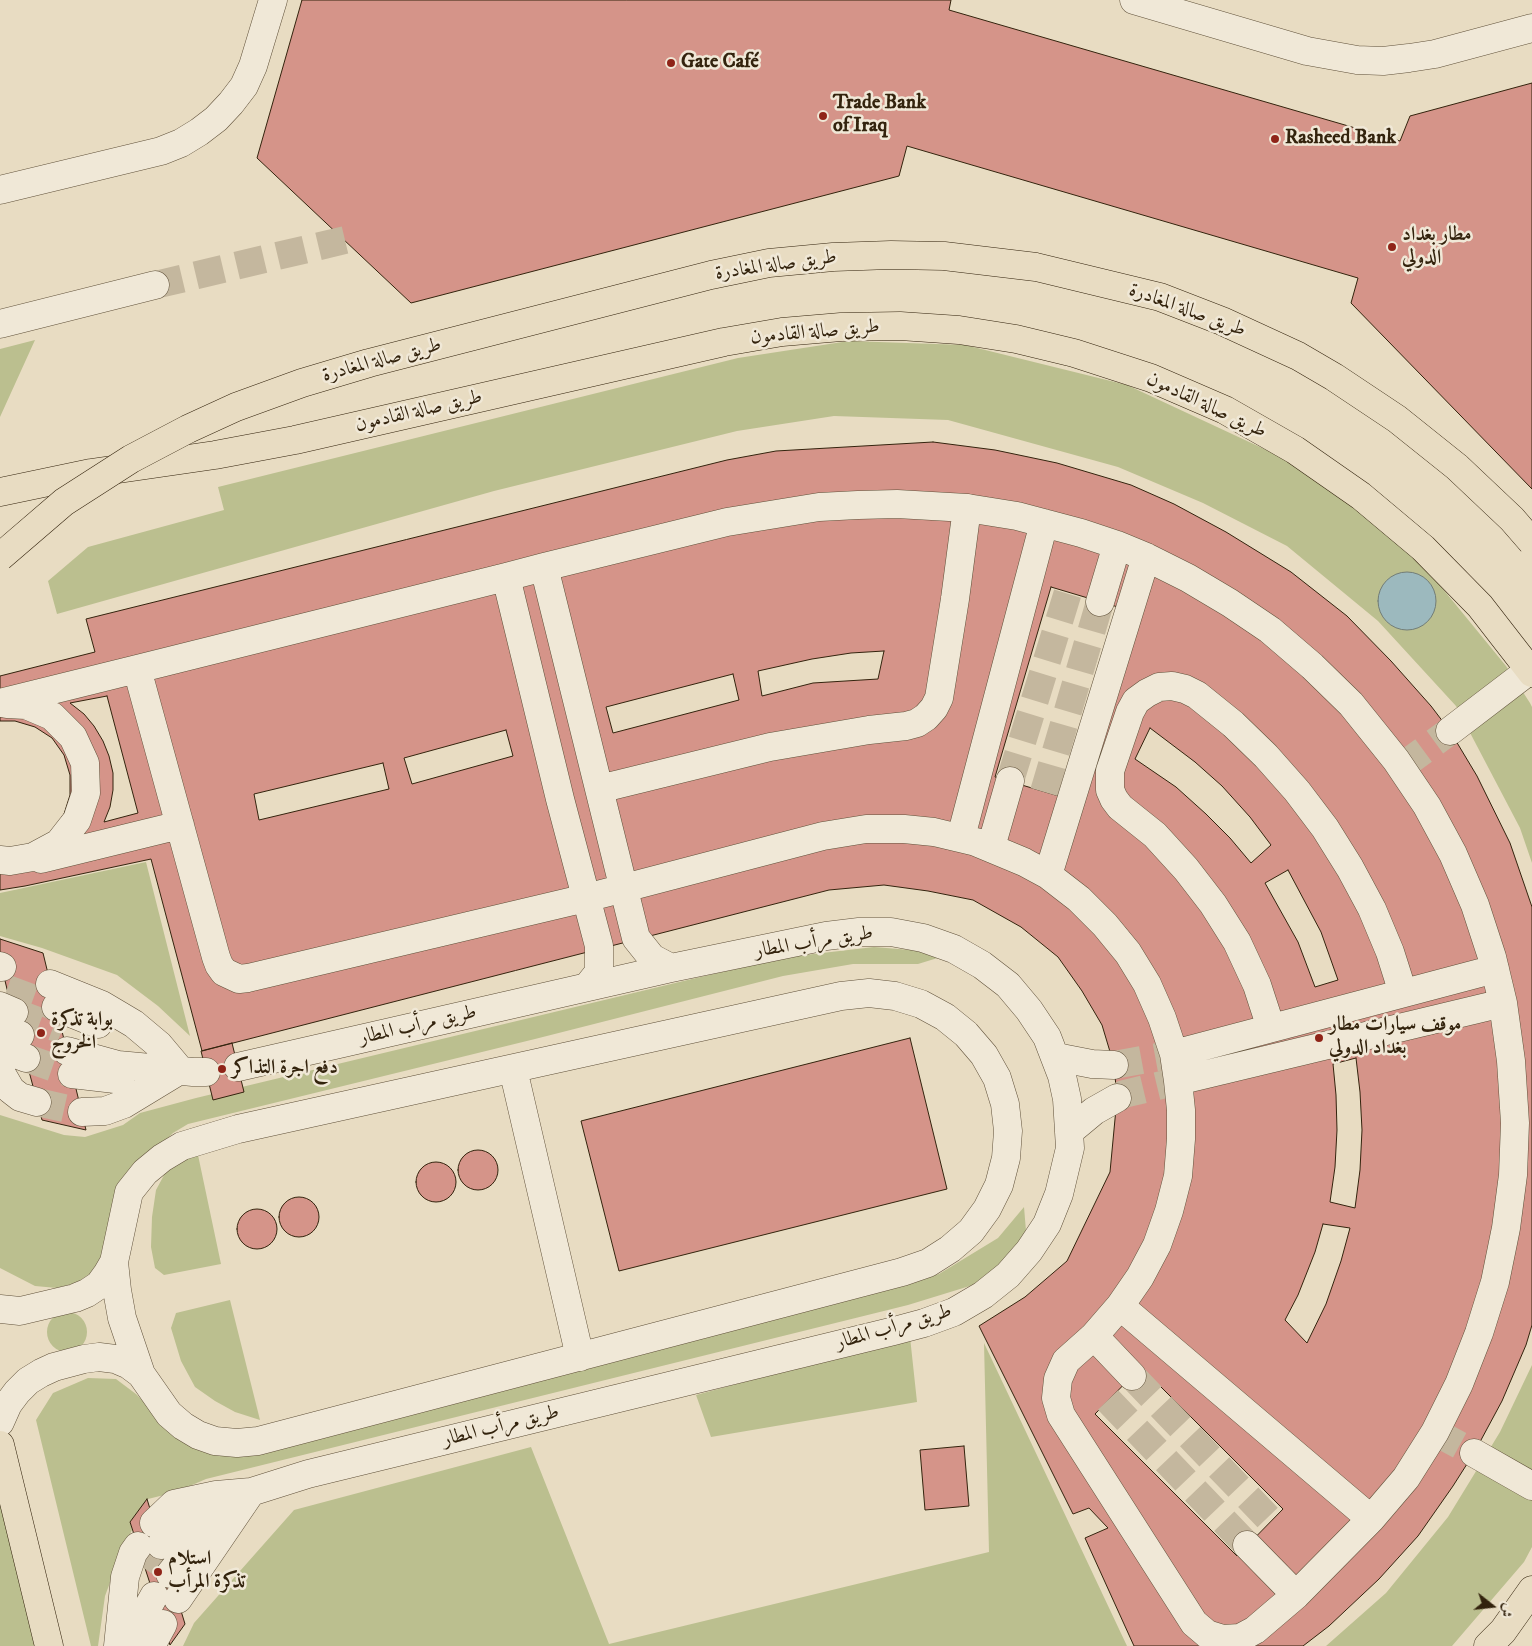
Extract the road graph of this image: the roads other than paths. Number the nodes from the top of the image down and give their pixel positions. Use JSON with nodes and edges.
{"nodes":[{"id":1,"x":273,"y":0,"type":"edge"},
{"id":2,"x":1134,"y":0,"type":"edge"},
{"id":3,"x":1532,"y":28,"type":"edge"},
{"id":4,"x":0,"y":190,"type":"edge"},
{"id":5,"x":155,"y":286,"type":"tunnel mouth"},
{"id":6,"x":0,"y":324,"type":"edge"},
{"id":7,"x":0,"y":492,"type":"edge"},
{"id":8,"x":967,"y":508,"type":"junction"},
{"id":9,"x":1044,"y":522,"type":"junction"},
{"id":10,"x":1532,"y":542,"type":"edge"},
{"id":11,"x":1117,"y":545,"type":"junction"},
{"id":12,"x":1146,"y":556,"type":"junction"},
{"id":13,"x":0,"y":557,"type":"edge"},
{"id":14,"x":544,"y":567,"type":"junction"},
{"id":15,"x":506,"y":577,"type":"junction"},
{"id":16,"x":1100,"y":602,"type":"tunnel mouth"},
{"id":17,"x":137,"y":669,"type":"junction"},
{"id":18,"x":1531,"y":671,"type":"edge"},
{"id":19,"x":0,"y":703,"type":"edge"},
{"id":20,"x":1450,"y":731,"type":"tunnel mouth"},
{"id":21,"x":1010,"y":782,"type":"tunnel mouth"},
{"id":22,"x":600,"y":789,"type":"junction"},
{"id":23,"x":180,"y":825,"type":"junction"},
{"id":24,"x":961,"y":837,"type":"junction"},
{"id":25,"x":991,"y":847,"type":"junction"},
{"id":26,"x":0,"y":860,"type":"edge"},
{"id":27,"x":0,"y":864,"type":"edge"},
{"id":28,"x":1048,"y":875,"type":"junction"},
{"id":29,"x":624,"y":888,"type":"junction"},
{"id":30,"x":586,"y":898,"type":"junction"},
{"id":31,"x":671,"y":968,"type":"junction"},
{"id":32,"x":1495,"y":969,"type":"junction"},
{"id":33,"x":587,"y":987,"type":"junction"},
{"id":34,"x":1403,"y":993,"type":"junction"},
{"id":35,"x":1503,"y":1003,"type":"junction"},
{"id":36,"x":1271,"y":1028,"type":"junction"},
{"id":37,"x":67,"y":1050,"type":"junction"},
{"id":38,"x":1174,"y":1054,"type":"junction"},
{"id":39,"x":1056,"y":1057,"type":"junction"},
{"id":40,"x":1114,"y":1065,"type":"tunnel mouth"},
{"id":41,"x":238,"y":1067,"type":"dead end"},
{"id":42,"x":513,"y":1069,"type":"junction"},
{"id":43,"x":193,"y":1071,"type":"junction"},
{"id":44,"x":1178,"y":1081,"type":"junction"},
{"id":45,"x":1118,"y":1098,"type":"tunnel mouth"},
{"id":46,"x":1070,"y":1131,"type":"junction"},
{"id":47,"x":114,"y":1262,"type":"junction"},
{"id":48,"x":1120,"y":1306,"type":"junction"},
{"id":49,"x":0,"y":1309,"type":"edge"},
{"id":50,"x":1094,"y":1336,"type":"junction"},
{"id":51,"x":580,"y":1357,"type":"junction"},
{"id":52,"x":141,"y":1374,"type":"junction"},
{"id":53,"x":1132,"y":1376,"type":"tunnel mouth"},
{"id":54,"x":0,"y":1422,"type":"edge"},
{"id":55,"x":0,"y":1445,"type":"edge"},
{"id":56,"x":1474,"y":1453,"type":"tunnel mouth"},
{"id":57,"x":5,"y":1486,"type":"edge"},
{"id":58,"x":1532,"y":1486,"type":"edge"},
{"id":59,"x":251,"y":1492,"type":"junction"},
{"id":60,"x":1371,"y":1519,"type":"junction"},
{"id":61,"x":1247,"y":1545,"type":"tunnel mouth"},
{"id":62,"x":157,"y":1565,"type":"junction"},
{"id":63,"x":1532,"y":1590,"type":"edge"},
{"id":64,"x":1296,"y":1596,"type":"junction"},
{"id":65,"x":119,"y":1633,"type":"edge"},
{"id":66,"x":49,"y":1646,"type":"edge"},
{"id":67,"x":126,"y":1646,"type":"edge"},
{"id":68,"x":1488,"y":1646,"type":"edge"}],
"edges":[{"from":1,"to":4,"type":"lane"},
{"from":2,"to":3,"type":"lane"},
{"from":5,"to":6,"type":"lane"},
{"from":7,"to":18,"type":"main road","name":"طريق صالة القادمون"},
{"from":8,"to":9,"type":"lane"},
{"from":8,"to":14,"type":"lane"},
{"from":8,"to":22,"type":"lane"},
{"from":9,"to":11,"type":"lane"},
{"from":9,"to":24,"type":"lane"},
{"from":10,"to":13,"type":"main road","name":"طريق صالة المغادرة","bridge":true},
{"from":11,"to":12,"type":"lane"},
{"from":11,"to":16,"type":"lane"},
{"from":12,"to":28,"type":"lane"},
{"from":12,"to":32,"type":"lane"},
{"from":14,"to":15,"type":"lane"},
{"from":14,"to":22,"type":"lane"},
{"from":15,"to":17,"type":"lane"},
{"from":15,"to":30,"type":"lane"},
{"from":17,"to":19,"type":"lane"},
{"from":17,"to":23,"type":"lane"},
{"from":18,"to":20,"type":"lane"},
{"from":19,"to":26,"type":"lane"},
{"from":21,"to":25,"type":"lane"},
{"from":22,"to":29,"type":"lane"},
{"from":23,"to":27,"type":"lane"},
{"from":23,"to":30,"type":"lane"},
{"from":24,"to":25,"type":"lane"},
{"from":24,"to":29,"type":"lane"},
{"from":25,"to":28,"type":"lane"},
{"from":28,"to":38,"type":"lane"},
{"from":29,"to":30,"type":"lane"},
{"from":29,"to":31,"type":"lane"},
{"from":30,"to":33,"type":"lane"},
{"from":31,"to":33,"type":"lane","name":"طريق مرأب المطار"},
{"from":31,"to":39,"type":"lane","name":"طريق مرأب المطار"},
{"from":32,"to":34,"type":"lane"},
{"from":32,"to":35,"type":"lane"},
{"from":33,"to":41,"type":"lane","name":"طريق مرأب المطار"},
{"from":34,"to":36,"type":"lane"},
{"from":34,"to":36,"type":"lane"},
{"from":35,"to":44,"type":"lane"},
{"from":35,"to":60,"type":"lane"},
{"from":36,"to":38,"type":"lane"},
{"from":37,"to":43,"type":"lane"},
{"from":37,"to":43,"type":"lane"},
{"from":37,"to":43,"type":"lane"},
{"from":38,"to":44,"type":"lane"},
{"from":39,"to":40,"type":"lane"},
{"from":39,"to":46,"type":"lane","name":"طريق مرأب المطار"},
{"from":42,"to":47,"type":"lane"},
{"from":42,"to":51,"type":"lane"},
{"from":42,"to":51,"type":"lane"},
{"from":44,"to":48,"type":"lane"},
{"from":45,"to":46,"type":"lane"},
{"from":46,"to":59,"type":"lane","name":"طريق مرأب المطار"},
{"from":47,"to":49,"type":"lane"},
{"from":47,"to":52,"type":"lane"},
{"from":48,"to":50,"type":"lane"},
{"from":48,"to":60,"type":"lane"},
{"from":50,"to":53,"type":"lane"},
{"from":50,"to":64,"type":"lane"},
{"from":51,"to":52,"type":"lane"},
{"from":52,"to":54,"type":"lane"},
{"from":55,"to":57,"type":"main road"},
{"from":56,"to":58,"type":"lane"},
{"from":57,"to":66,"type":"main road"},
{"from":59,"to":62,"type":"lane"},
{"from":59,"to":62,"type":"lane","name":"طريق مرأب المطار"},
{"from":60,"to":64,"type":"lane"},
{"from":61,"to":64,"type":"lane"},
{"from":62,"to":65,"type":"lane","name":"طريق مرأب المطار"},
{"from":62,"to":67,"type":"lane"},
{"from":63,"to":68,"type":"main road"}]}
